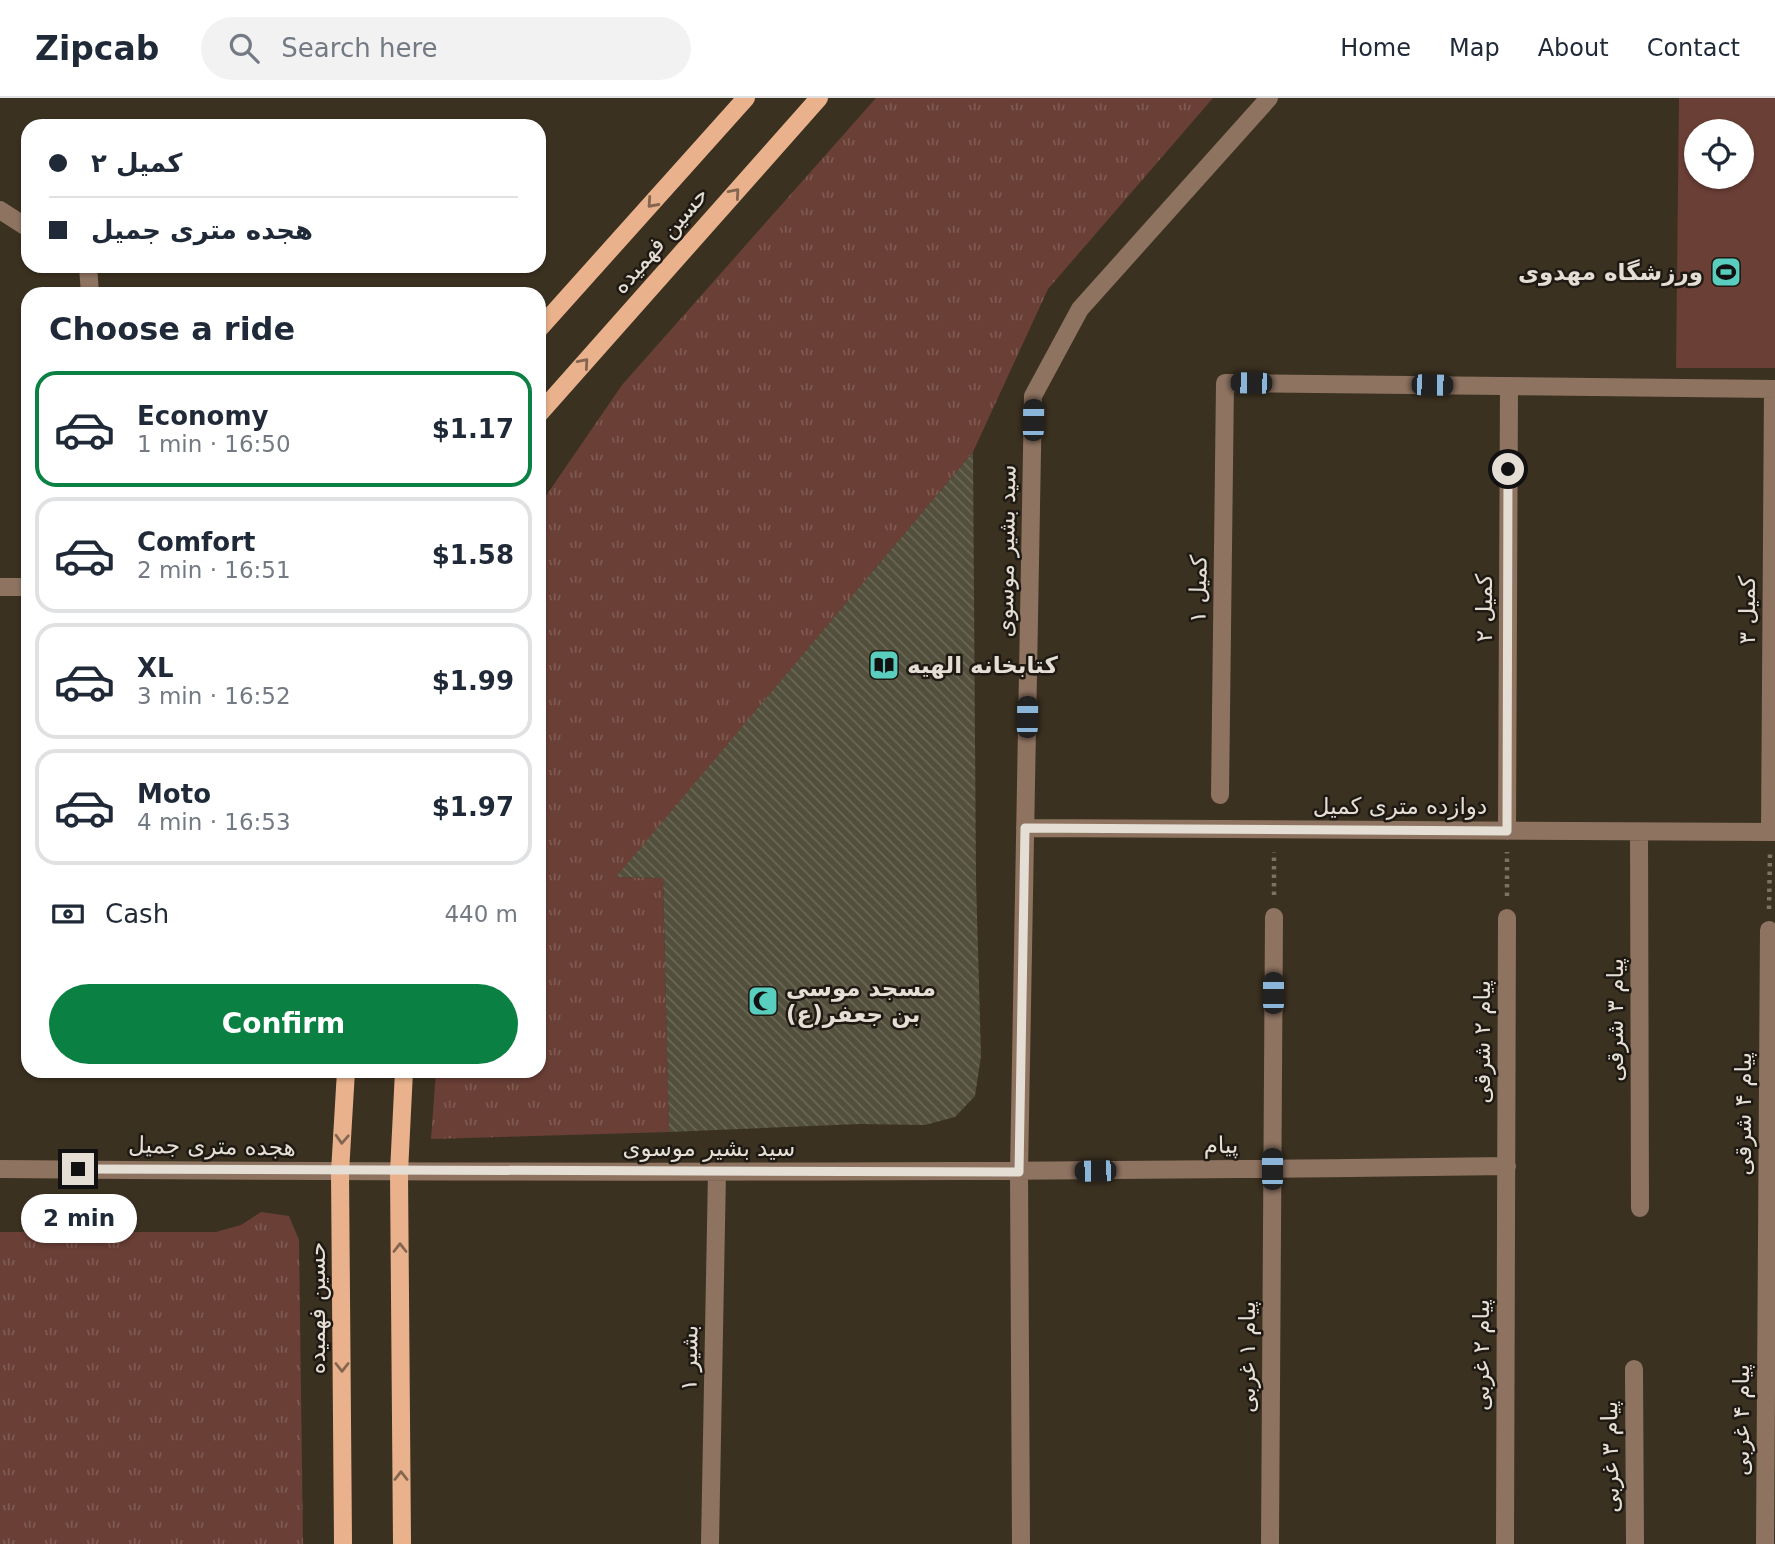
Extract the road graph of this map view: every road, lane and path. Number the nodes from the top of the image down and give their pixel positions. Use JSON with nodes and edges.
{"nodes":[{"id":1,"x":746,"y":98,"type":"edge"},
{"id":2,"x":818,"y":98,"type":"edge"},
{"id":3,"x":1269,"y":98,"type":"edge"},
{"id":4,"x":0,"y":210,"type":"edge"},
{"id":5,"x":21,"y":224,"type":"edge"},
{"id":6,"x":546,"y":321,"type":"edge"},
{"id":7,"x":1509,"y":386,"type":"junction"},
{"id":8,"x":1774,"y":389,"type":"edge"},
{"id":9,"x":546,"y":406,"type":"edge"},
{"id":10,"x":0,"y":587,"type":"edge"},
{"id":11,"x":21,"y":587,"type":"edge"},
{"id":12,"x":1220,"y":795,"type":"dead end"},
{"id":13,"x":1025,"y":828,"type":"junction"},
{"id":14,"x":1274,"y":830,"type":"junction"},
{"id":15,"x":1507,"y":831,"type":"junction"},
{"id":16,"x":1639,"y":832,"type":"junction"},
{"id":17,"x":1772,"y":832,"type":"edge"},
{"id":18,"x":1273,"y":917,"type":"joint"},
{"id":19,"x":1507,"y":918,"type":"joint"},
{"id":20,"x":1769,"y":930,"type":"joint"},
{"id":21,"x":346,"y":1078,"type":"edge"},
{"id":22,"x":404,"y":1078,"type":"edge"},
{"id":23,"x":1507,"y":1166,"type":"junction"},
{"id":24,"x":0,"y":1169,"type":"edge"},
{"id":25,"x":1272,"y":1169,"type":"junction"},
{"id":26,"x":340,"y":1172,"type":"junction"},
{"id":27,"x":399,"y":1172,"type":"junction"},
{"id":28,"x":717,"y":1172,"type":"junction"},
{"id":29,"x":1019,"y":1172,"type":"junction"},
{"id":30,"x":1640,"y":1208,"type":"dead end"},
{"id":31,"x":1771,"y":1297,"type":"edge"},
{"id":32,"x":1634,"y":1369,"type":"dead end"},
{"id":33,"x":343,"y":1544,"type":"edge"},
{"id":34,"x":402,"y":1544,"type":"edge"},
{"id":35,"x":710,"y":1544,"type":"edge"},
{"id":36,"x":1021,"y":1544,"type":"edge"},
{"id":37,"x":1270,"y":1544,"type":"edge"},
{"id":38,"x":1505,"y":1544,"type":"edge"},
{"id":39,"x":1635,"y":1544,"type":"edge"},
{"id":40,"x":1765,"y":1544,"type":"edge"}],
"edges":[{"from":1,"to":6,"type":"main road","name":"حسین فهمیده","one_way":true},
{"from":9,"to":2,"type":"main road","name":"حسین فهمیده","one_way":true},
{"from":3,"to":13,"type":"street","name":"سید بشیر موسوی"},
{"from":4,"to":5,"type":"street"},
{"from":7,"to":8,"type":"street"},
{"from":7,"to":12,"type":"street","name":"کمیل ۱"},
{"from":7,"to":15,"type":"street","name":"کمیل ۲"},
{"from":8,"to":17,"type":"street","name":"کمیل ۳"},
{"from":10,"to":11,"type":"street"},
{"from":13,"to":14,"type":"street","name":"دوازده متری کمیل"},
{"from":13,"to":29,"type":"street","name":"سید بشیر موسوی"},
{"from":14,"to":15,"type":"street","name":"دوازده متری کمیل"},
{"from":14,"to":18,"type":"path"},
{"from":15,"to":16,"type":"street","name":"دوازده متری کمیل"},
{"from":15,"to":19,"type":"path"},
{"from":16,"to":17,"type":"street","name":"دوازده متری کمیل"},
{"from":16,"to":30,"type":"street","name":"پیام ۳ شرقی"},
{"from":17,"to":20,"type":"path"},
{"from":18,"to":25,"type":"street","name":"پیام ۱ غربی"},
{"from":19,"to":23,"type":"street","name":"پیام ۲ شرقی"},
{"from":20,"to":31,"type":"street","name":"پیام ۴ شرقی"},
{"from":21,"to":26,"type":"main road","name":"حسین فهمیده","one_way":true},
{"from":22,"to":27,"type":"main road"},
{"from":23,"to":25,"type":"street","name":"پیام"},
{"from":23,"to":38,"type":"street","name":"پیام ۲ غربی"},
{"from":24,"to":26,"type":"street","name":"هجده متری جمیل"},
{"from":25,"to":29,"type":"street","name":"پیام"},
{"from":25,"to":37,"type":"street","name":"پیام ۱ غربی"},
{"from":26,"to":27,"type":"street","name":"هجده متری جمیل"},
{"from":26,"to":33,"type":"main road","name":"حسین فهمیده","one_way":true},
{"from":27,"to":28,"type":"street","name":"سید بشیر موسوی"},
{"from":34,"to":27,"type":"main road","one_way":true},
{"from":28,"to":29,"type":"street","name":"سید بشیر موسوی"},
{"from":28,"to":35,"type":"street","name":"بشیر ۱"},
{"from":29,"to":36,"type":"street","name":"سید بشیر موسوی"},
{"from":31,"to":40,"type":"street","name":"پیام ۴ غربی"},
{"from":32,"to":39,"type":"street","name":"پیام ۳ غربی"}]}
